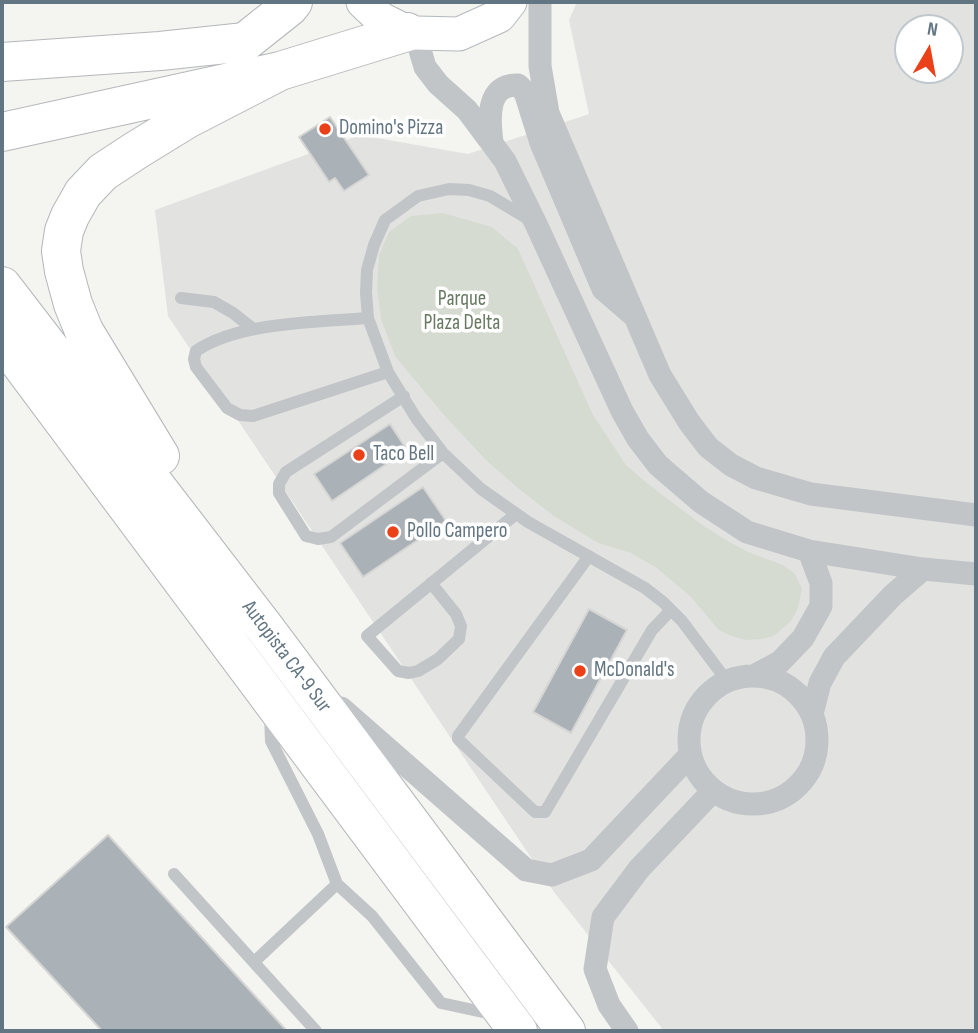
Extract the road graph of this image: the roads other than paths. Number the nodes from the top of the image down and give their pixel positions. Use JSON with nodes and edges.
{"nodes":[{"id":1,"x":293,"y":2,"type":"edge"},
{"id":2,"x":363,"y":2,"type":"edge"},
{"id":3,"x":510,"y":2,"type":"edge"},
{"id":4,"x":540,"y":2,"type":"edge"},
{"id":5,"x":411,"y":32,"type":"junction"},
{"id":6,"x":245,"y":42,"type":"junction"},
{"id":7,"x":2,"y":62,"type":"edge"},
{"id":8,"x":280,"y":71,"type":"junction"},
{"id":9,"x":202,"y":77,"type":"junction"},
{"id":10,"x":2,"y":107,"type":"edge"},
{"id":11,"x":2,"y":132,"type":"edge"},
{"id":12,"x":492,"y":142,"type":"junction"},
{"id":13,"x":536,"y":224,"type":"junction"},
{"id":14,"x":2,"y":286,"type":"edge"},
{"id":15,"x":181,"y":298,"type":"dead end"},
{"id":16,"x":368,"y":318,"type":"junction"},
{"id":17,"x":636,"y":319,"type":"junction"},
{"id":18,"x":251,"y":328,"type":"junction"},
{"id":19,"x":2,"y":338,"type":"edge"},
{"id":20,"x":388,"y":372,"type":"junction"},
{"id":21,"x":404,"y":396,"type":"junction"},
{"id":22,"x":443,"y":453,"type":"junction"},
{"id":23,"x":516,"y":514,"type":"junction"},
{"id":24,"x":976,"y":515,"type":"edge"},
{"id":25,"x":809,"y":551,"type":"junction"},
{"id":26,"x":589,"y":556,"type":"junction"},
{"id":27,"x":923,"y":569,"type":"junction"},
{"id":28,"x":976,"y":574,"type":"edge"},
{"id":29,"x":432,"y":583,"type":"junction"},
{"id":30,"x":671,"y":610,"type":"junction"},
{"id":31,"x":265,"y":628,"type":"junction"},
{"id":32,"x":293,"y":666,"type":"junction"},
{"id":33,"x":754,"y":676,"type":"junction"},
{"id":34,"x":727,"y":681,"type":"junction"},
{"id":35,"x":269,"y":697,"type":"junction"},
{"id":36,"x":812,"y":714,"type":"junction"},
{"id":37,"x":690,"y":755,"type":"junction"},
{"id":38,"x":713,"y":791,"type":"junction"},
{"id":39,"x":174,"y":874,"type":"dead end"},
{"id":40,"x":337,"y":884,"type":"junction"},
{"id":41,"x":254,"y":962,"type":"junction"},
{"id":42,"x":513,"y":1024,"type":"edge"},
{"id":43,"x":316,"y":1031,"type":"edge"},
{"id":44,"x":566,"y":1031,"type":"edge"},
{"id":45,"x":626,"y":1031,"type":"edge"}],
"edges":[{"from":1,"to":6,"type":"highway"},
{"from":2,"to":5,"type":"main road"},
{"from":3,"to":5,"type":"main road"},
{"from":4,"to":17,"type":"street"},
{"from":5,"to":8,"type":"highway"},
{"from":5,"to":12,"type":"street"},
{"from":6,"to":7,"type":"highway"},
{"from":6,"to":9,"type":"highway"},
{"from":8,"to":9,"type":"highway"},
{"from":8,"to":31,"type":"highway"},
{"from":9,"to":10,"type":"highway"},
{"from":9,"to":11,"type":"highway"},
{"from":12,"to":13,"type":"street"},
{"from":12,"to":17,"type":"street"},
{"from":13,"to":16,"type":"lane"},
{"from":13,"to":25,"type":"street"},
{"from":14,"to":31,"type":"highway","name":"Autopista CA-9 Sur"},
{"from":15,"to":18,"type":"lane"},
{"from":16,"to":18,"type":"lane"},
{"from":16,"to":20,"type":"lane"},
{"from":17,"to":24,"type":"street"},
{"from":18,"to":20,"type":"lane"},
{"from":19,"to":35,"type":"highway","name":"Autopista CA-9 Sur"},
{"from":20,"to":21,"type":"lane"},
{"from":21,"to":22,"type":"lane"},
{"from":21,"to":22,"type":"lane"},
{"from":22,"to":23,"type":"lane"},
{"from":23,"to":26,"type":"lane"},
{"from":23,"to":29,"type":"lane"},
{"from":25,"to":27,"type":"street"},
{"from":25,"to":33,"type":"street"},
{"from":26,"to":30,"type":"lane"},
{"from":26,"to":30,"type":"lane"},
{"from":27,"to":28,"type":"street"},
{"from":27,"to":36,"type":"street"},
{"from":29,"to":29,"type":"lane"},
{"from":30,"to":34,"type":"lane"},
{"from":31,"to":32,"type":"highway","name":"Autopista CA-9 Sur"},
{"from":32,"to":37,"type":"street"},
{"from":32,"to":44,"type":"highway","name":"Autopista CA-9 Sur"},
{"from":33,"to":34,"type":"street"},
{"from":33,"to":36,"type":"street"},
{"from":34,"to":37,"type":"street"},
{"from":35,"to":40,"type":"lane"},
{"from":35,"to":42,"type":"highway","name":"Autopista CA-9 Sur"},
{"from":36,"to":38,"type":"street"},
{"from":37,"to":38,"type":"street"},
{"from":38,"to":45,"type":"street"},
{"from":39,"to":41,"type":"lane"},
{"from":40,"to":41,"type":"lane"},
{"from":40,"to":42,"type":"lane"},
{"from":41,"to":43,"type":"lane"}]}
